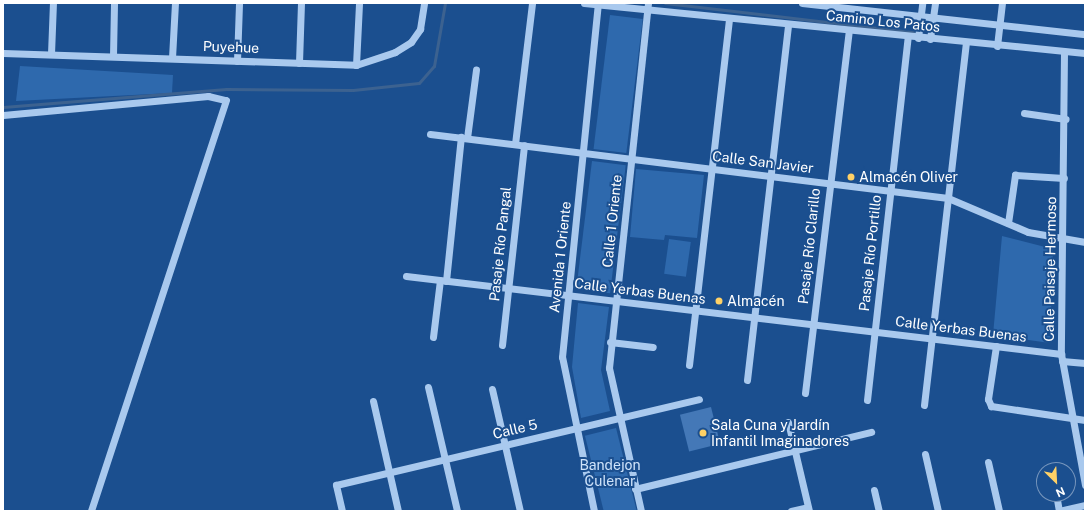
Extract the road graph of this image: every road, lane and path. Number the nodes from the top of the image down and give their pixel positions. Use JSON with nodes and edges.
{"nodes":[{"id":1,"x":53,"y":3,"type":"edge"},
{"id":2,"x":114,"y":3,"type":"edge"},
{"id":3,"x":175,"y":3,"type":"edge"},
{"id":4,"x":239,"y":3,"type":"edge"},
{"id":5,"x":301,"y":3,"type":"edge"},
{"id":6,"x":359,"y":3,"type":"edge"},
{"id":7,"x":424,"y":3,"type":"edge"},
{"id":8,"x":532,"y":3,"type":"edge"},
{"id":9,"x":584,"y":3,"type":"edge"},
{"id":10,"x":802,"y":3,"type":"edge"},
{"id":11,"x":922,"y":3,"type":"edge"},
{"id":12,"x":935,"y":3,"type":"edge"},
{"id":13,"x":1002,"y":3,"type":"edge"},
{"id":14,"x":598,"y":4,"type":"edge"},
{"id":15,"x":648,"y":6,"type":"edge"},
{"id":16,"x":920,"y":17,"type":"junction"},
{"id":17,"x":729,"y":18,"type":"junction"},
{"id":18,"x":933,"y":18,"type":"junction"},
{"id":19,"x":788,"y":24,"type":"junction"},
{"id":20,"x":1000,"y":26,"type":"junction"},
{"id":21,"x":849,"y":31,"type":"junction"},
{"id":22,"x":1085,"y":34,"type":"edge"},
{"id":23,"x":908,"y":37,"type":"junction"},
{"id":24,"x":918,"y":38,"type":"junction"},
{"id":25,"x":930,"y":40,"type":"junction"},
{"id":26,"x":966,"y":43,"type":"junction"},
{"id":27,"x":998,"y":46,"type":"junction"},
{"id":28,"x":1064,"y":52,"type":"junction"},
{"id":29,"x":3,"y":53,"type":"edge"},
{"id":30,"x":1085,"y":53,"type":"edge"},
{"id":31,"x":51,"y":54,"type":"junction"},
{"id":32,"x":113,"y":56,"type":"junction"},
{"id":33,"x":172,"y":58,"type":"junction"},
{"id":34,"x":237,"y":61,"type":"junction"},
{"id":35,"x":299,"y":63,"type":"junction"},
{"id":36,"x":356,"y":64,"type":"junction"},
{"id":37,"x":476,"y":70,"type":"dead end"},
{"id":38,"x":1024,"y":113,"type":"dead end"},
{"id":39,"x":3,"y":115,"type":"edge"},
{"id":40,"x":1066,"y":119,"type":"junction"},
{"id":41,"x":430,"y":134,"type":"dead end"},
{"id":42,"x":464,"y":138,"type":"junction"},
{"id":43,"x":515,"y":144,"type":"junction"},
{"id":44,"x":524,"y":145,"type":"junction"},
{"id":45,"x":584,"y":153,"type":"junction"},
{"id":46,"x":632,"y":158,"type":"junction"},
{"id":47,"x":711,"y":168,"type":"junction"},
{"id":48,"x":770,"y":176,"type":"junction"},
{"id":49,"x":1064,"y":178,"type":"junction"},
{"id":50,"x":829,"y":183,"type":"junction"},
{"id":51,"x":890,"y":190,"type":"junction"},
{"id":52,"x":948,"y":198,"type":"junction"},
{"id":53,"x":1008,"y":223,"type":"junction"},
{"id":54,"x":1062,"y":240,"type":"junction"},
{"id":55,"x":1085,"y":242,"type":"edge"},
{"id":56,"x":406,"y":276,"type":"dead end"},
{"id":57,"x":443,"y":281,"type":"junction"},
{"id":58,"x":509,"y":288,"type":"junction"},
{"id":59,"x":569,"y":296,"type":"junction"},
{"id":60,"x":617,"y":301,"type":"junction"},
{"id":61,"x":696,"y":311,"type":"junction"},
{"id":62,"x":754,"y":318,"type":"junction"},
{"id":63,"x":813,"y":325,"type":"junction"},
{"id":64,"x":874,"y":332,"type":"junction"},
{"id":65,"x":433,"y":337,"type":"dead end"},
{"id":66,"x":932,"y":339,"type":"junction"},
{"id":67,"x":610,"y":342,"type":"junction"},
{"id":68,"x":502,"y":345,"type":"dead end"},
{"id":69,"x":996,"y":346,"type":"junction"},
{"id":70,"x":653,"y":347,"type":"dead end"},
{"id":71,"x":1062,"y":358,"type":"junction"},
{"id":72,"x":1085,"y":364,"type":"edge"},
{"id":73,"x":689,"y":365,"type":"dead end"},
{"id":74,"x":747,"y":380,"type":"dead end"},
{"id":75,"x":428,"y":387,"type":"dead end"},
{"id":76,"x":492,"y":389,"type":"dead end"},
{"id":77,"x":805,"y":393,"type":"dead end"},
{"id":78,"x":699,"y":399,"type":"dead end"},
{"id":79,"x":867,"y":400,"type":"dead end"},
{"id":80,"x":373,"y":401,"type":"dead end"},
{"id":81,"x":924,"y":405,"type":"dead end"},
{"id":82,"x":619,"y":418,"type":"junction"},
{"id":83,"x":1072,"y":419,"type":"junction"},
{"id":84,"x":1085,"y":420,"type":"edge"},
{"id":85,"x":788,"y":422,"type":"dead end"},
{"id":86,"x":574,"y":428,"type":"junction"},
{"id":87,"x":871,"y":432,"type":"dead end"},
{"id":88,"x":505,"y":445,"type":"junction"},
{"id":89,"x":795,"y":450,"type":"junction"},
{"id":90,"x":925,"y":454,"type":"dead end"},
{"id":91,"x":445,"y":459,"type":"junction"},
{"id":92,"x":988,"y":462,"type":"dead end"},
{"id":93,"x":389,"y":472,"type":"junction"},
{"id":94,"x":1085,"y":485,"type":"edge"},
{"id":95,"x":636,"y":489,"type":"junction"},
{"id":96,"x":874,"y":490,"type":"dead end"},
{"id":97,"x":1085,"y":505,"type":"edge"},
{"id":98,"x":809,"y":509,"type":"edge"},
{"id":99,"x":91,"y":511,"type":"edge"},
{"id":100,"x":342,"y":511,"type":"edge"},
{"id":101,"x":398,"y":511,"type":"edge"},
{"id":102,"x":457,"y":511,"type":"edge"},
{"id":103,"x":520,"y":511,"type":"edge"},
{"id":104,"x":594,"y":511,"type":"edge"},
{"id":105,"x":641,"y":511,"type":"edge"},
{"id":106,"x":791,"y":511,"type":"edge"},
{"id":107,"x":878,"y":511,"type":"edge"},
{"id":108,"x":938,"y":511,"type":"edge"},
{"id":109,"x":999,"y":511,"type":"edge"},
{"id":110,"x":1059,"y":511,"type":"edge"}],
"edges":[{"from":1,"to":31,"type":"street"},
{"from":2,"to":32,"type":"street"},
{"from":3,"to":33,"type":"street"},
{"from":4,"to":34,"type":"street"},
{"from":5,"to":35,"type":"street"},
{"from":6,"to":36,"type":"street"},
{"from":7,"to":36,"type":"street","name":"Puyehue"},
{"from":8,"to":43,"type":"street"},
{"from":9,"to":14,"type":"street","name":"Camino Los Patos"},
{"from":10,"to":16,"type":"street","name":"Camino Los Patos"},
{"from":11,"to":16,"type":"street"},
{"from":12,"to":18,"type":"street"},
{"from":13,"to":20,"type":"street"},
{"from":14,"to":15,"type":"street","name":"Camino Los Patos"},
{"from":14,"to":45,"type":"street","name":"Avenida 1 Oriente"},
{"from":15,"to":17,"type":"street","name":"Camino Los Patos"},
{"from":15,"to":46,"type":"street","name":"Calle 1 Oriente"},
{"from":16,"to":18,"type":"street","name":"Camino Los Patos"},
{"from":16,"to":24,"type":"street"},
{"from":17,"to":19,"type":"street","name":"Camino Los Patos"},
{"from":17,"to":47,"type":"street"},
{"from":18,"to":20,"type":"street","name":"Camino Los Patos"},
{"from":18,"to":25,"type":"street"},
{"from":19,"to":21,"type":"street","name":"Camino Los Patos"},
{"from":19,"to":48,"type":"street"},
{"from":20,"to":22,"type":"street","name":"Camino Los Patos"},
{"from":20,"to":27,"type":"street"},
{"from":21,"to":23,"type":"street","name":"Camino Los Patos"},
{"from":21,"to":50,"type":"street","name":"Pasaje Río Clarillo"},
{"from":23,"to":24,"type":"street","name":"Camino Los Patos"},
{"from":23,"to":51,"type":"street","name":"Pasaje Río Portillo"},
{"from":24,"to":25,"type":"street","name":"Camino Los Patos"},
{"from":25,"to":26,"type":"street","name":"Camino Los Patos"},
{"from":26,"to":27,"type":"street","name":"Camino Los Patos"},
{"from":26,"to":52,"type":"street"},
{"from":27,"to":28,"type":"street","name":"Camino Los Patos"},
{"from":28,"to":30,"type":"street","name":"Camino Los Patos"},
{"from":28,"to":40,"type":"street","name":"Calle Paisaje Hermoso"},
{"from":29,"to":31,"type":"street","name":"Puyehue"},
{"from":31,"to":32,"type":"street","name":"Puyehue"},
{"from":32,"to":33,"type":"street","name":"Puyehue"},
{"from":33,"to":34,"type":"street","name":"Puyehue"},
{"from":34,"to":35,"type":"street","name":"Puyehue"},
{"from":35,"to":36,"type":"street","name":"Puyehue"},
{"from":37,"to":42,"type":"street"},
{"from":38,"to":40,"type":"street"},
{"from":39,"to":99,"type":"street"},
{"from":40,"to":49,"type":"street","name":"Calle Paisaje Hermoso"},
{"from":41,"to":42,"type":"street","name":"Calle San Javier"},
{"from":42,"to":43,"type":"street","name":"Calle San Javier"},
{"from":42,"to":57,"type":"street"},
{"from":43,"to":44,"type":"street","name":"Calle San Javier"},
{"from":44,"to":45,"type":"street","name":"Calle San Javier"},
{"from":44,"to":58,"type":"street","name":"Pasaje Río Pangal"},
{"from":45,"to":46,"type":"street","name":"Calle San Javier"},
{"from":45,"to":59,"type":"street","name":"Avenida 1 Oriente"},
{"from":46,"to":47,"type":"street","name":"Calle San Javier"},
{"from":46,"to":60,"type":"street","name":"Calle 1 Oriente"},
{"from":47,"to":48,"type":"street","name":"Calle San Javier"},
{"from":47,"to":61,"type":"street"},
{"from":48,"to":50,"type":"street","name":"Calle San Javier"},
{"from":48,"to":62,"type":"street"},
{"from":49,"to":53,"type":"street"},
{"from":49,"to":54,"type":"street","name":"Calle Paisaje Hermoso"},
{"from":50,"to":51,"type":"street","name":"Calle San Javier"},
{"from":50,"to":63,"type":"street","name":"Pasaje Río Clarillo"},
{"from":51,"to":52,"type":"street","name":"Calle San Javier"},
{"from":51,"to":64,"type":"street","name":"Pasaje Río Portillo"},
{"from":52,"to":53,"type":"street","name":"Calle San Javier"},
{"from":52,"to":66,"type":"street"},
{"from":53,"to":54,"type":"street","name":"Calle San Javier"},
{"from":54,"to":55,"type":"street","name":"Calle San Javier"},
{"from":54,"to":71,"type":"street","name":"Calle Paisaje Hermoso"},
{"from":56,"to":57,"type":"street","name":"Calle Yerbas Buenas"},
{"from":57,"to":58,"type":"street","name":"Calle Yerbas Buenas"},
{"from":57,"to":65,"type":"street"},
{"from":58,"to":59,"type":"street","name":"Calle Yerbas Buenas"},
{"from":58,"to":68,"type":"street","name":"Pasaje Río Pangal"},
{"from":59,"to":60,"type":"street","name":"Calle Yerbas Buenas"},
{"from":59,"to":86,"type":"street","name":"Avenida 1 Oriente"},
{"from":60,"to":61,"type":"street","name":"Calle Yerbas Buenas"},
{"from":60,"to":67,"type":"street","name":"Calle 1 Oriente"},
{"from":61,"to":62,"type":"street","name":"Calle Yerbas Buenas"},
{"from":61,"to":73,"type":"street"},
{"from":62,"to":63,"type":"street","name":"Calle Yerbas Buenas"},
{"from":62,"to":74,"type":"street"},
{"from":63,"to":64,"type":"street","name":"Calle Yerbas Buenas"},
{"from":63,"to":77,"type":"street","name":"Pasaje Río Clarillo"},
{"from":64,"to":66,"type":"street","name":"Calle Yerbas Buenas"},
{"from":64,"to":79,"type":"street","name":"Pasaje Río Portillo"},
{"from":66,"to":69,"type":"street","name":"Calle Yerbas Buenas"},
{"from":66,"to":81,"type":"street"},
{"from":67,"to":70,"type":"street"},
{"from":67,"to":82,"type":"street","name":"Calle 1 Oriente"},
{"from":69,"to":71,"type":"street","name":"Calle Yerbas Buenas"},
{"from":69,"to":83,"type":"street"},
{"from":71,"to":72,"type":"street","name":"Calle Yerbas Buenas"},
{"from":71,"to":83,"type":"street","name":"Calle Paisaje Hermoso"},
{"from":75,"to":91,"type":"street"},
{"from":76,"to":88,"type":"street"},
{"from":78,"to":82,"type":"street","name":"Calle 5"},
{"from":80,"to":93,"type":"street"},
{"from":82,"to":86,"type":"street","name":"Calle 5"},
{"from":82,"to":95,"type":"street","name":"Calle 1 Oriente"},
{"from":83,"to":84,"type":"street"},
{"from":83,"to":94,"type":"street","name":"Calle Paisaje Hermoso"},
{"from":85,"to":89,"type":"street"},
{"from":86,"to":88,"type":"street","name":"Calle 5"},
{"from":86,"to":104,"type":"street","name":"Avenida 1 Oriente"},
{"from":87,"to":89,"type":"street"},
{"from":88,"to":91,"type":"street","name":"Calle 5"},
{"from":88,"to":103,"type":"street"},
{"from":89,"to":95,"type":"street"},
{"from":89,"to":98,"type":"street"},
{"from":90,"to":108,"type":"street"},
{"from":91,"to":93,"type":"street","name":"Calle 5"},
{"from":91,"to":102,"type":"street"},
{"from":92,"to":109,"type":"street"},
{"from":93,"to":100,"type":"street","name":"Calle 5"},
{"from":93,"to":101,"type":"street"},
{"from":95,"to":105,"type":"street","name":"Calle 1 Oriente"},
{"from":96,"to":107,"type":"street"},
{"from":97,"to":110,"type":"street"},
{"from":98,"to":106,"type":"street"}]}
